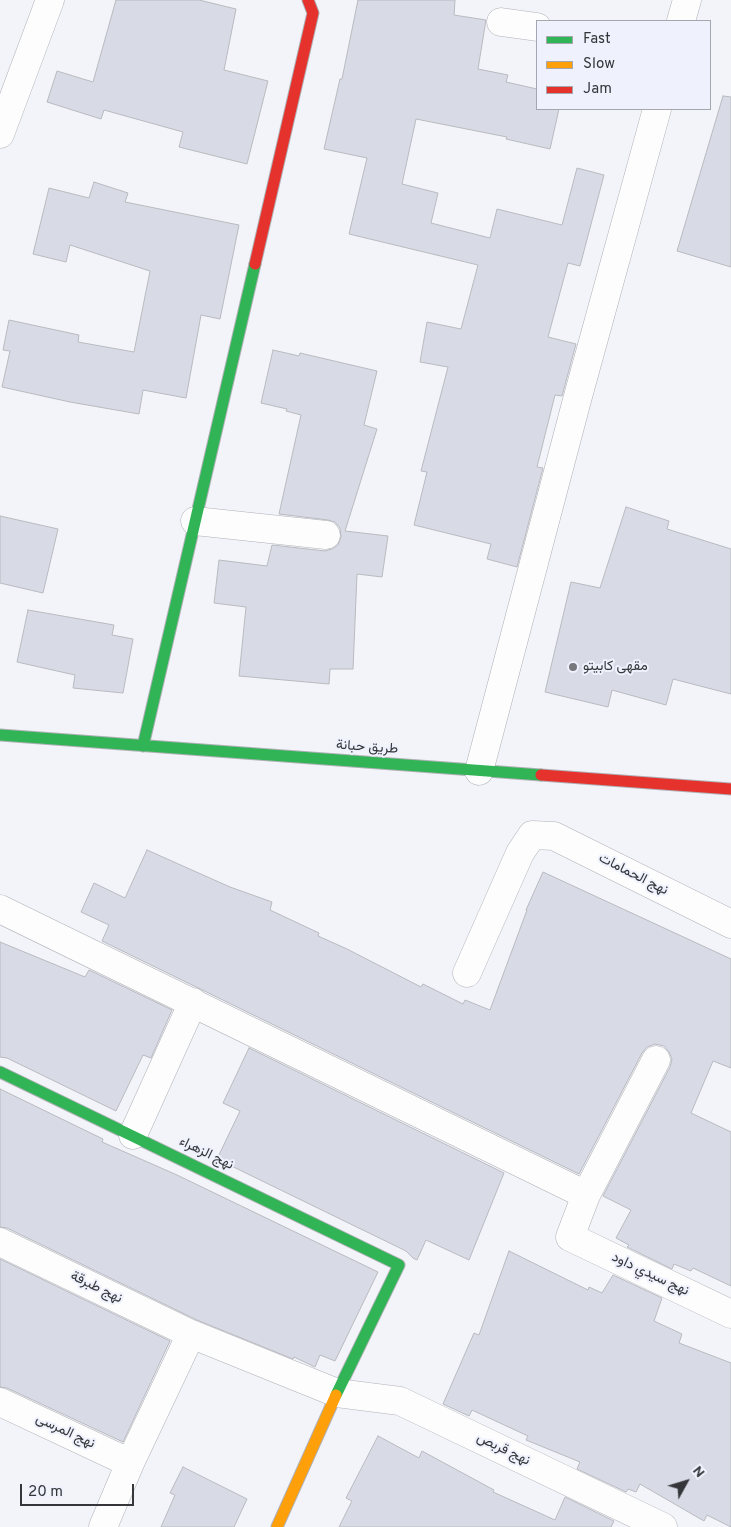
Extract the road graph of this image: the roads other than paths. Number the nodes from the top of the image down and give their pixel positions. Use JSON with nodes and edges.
{"nodes":[{"id":1,"x":50,"y":0,"type":"edge"},
{"id":2,"x":308,"y":0,"type":"edge"},
{"id":3,"x":687,"y":0,"type":"edge"},
{"id":4,"x":681,"y":20,"type":"edge"},
{"id":5,"x":501,"y":22,"type":"dead end"},
{"id":6,"x":536,"y":26,"type":"edge"},
{"id":7,"x":657,"y":110,"type":"edge"},
{"id":8,"x":0,"y":134,"type":"edge"},
{"id":9,"x":195,"y":521,"type":"junction"},
{"id":10,"x":326,"y":536,"type":"dead end"},
{"id":11,"x":0,"y":735,"type":"edge"},
{"id":12,"x":143,"y":746,"type":"junction"},
{"id":13,"x":479,"y":772,"type":"junction"},
{"id":14,"x":731,"y":789,"type":"edge"},
{"id":15,"x":0,"y":909,"type":"edge"},
{"id":16,"x":731,"y":924,"type":"edge"},
{"id":17,"x":467,"y":973,"type":"dead end"},
{"id":18,"x":193,"y":1002,"type":"junction"},
{"id":19,"x":656,"y":1060,"type":"dead end"},
{"id":20,"x":0,"y":1072,"type":"edge"},
{"id":21,"x":133,"y":1135,"type":"junction"},
{"id":22,"x":586,"y":1195,"type":"junction"},
{"id":23,"x":0,"y":1242,"type":"edge"},
{"id":24,"x":731,"y":1314,"type":"edge"},
{"id":25,"x":191,"y":1334,"type":"junction"},
{"id":26,"x":337,"y":1393,"type":"junction"},
{"id":27,"x":0,"y":1402,"type":"edge"},
{"id":28,"x":130,"y":1463,"type":"junction"},
{"id":29,"x":103,"y":1527,"type":"edge"},
{"id":30,"x":278,"y":1527,"type":"edge"},
{"id":31,"x":663,"y":1527,"type":"edge"}],
"edges":[{"from":1,"to":8,"type":"street"},
{"from":2,"to":9,"type":"street"},
{"from":3,"to":4,"type":"street"},
{"from":5,"to":6,"type":"street"},
{"from":7,"to":13,"type":"street"},
{"from":9,"to":10,"type":"street"},
{"from":9,"to":12,"type":"street"},
{"from":11,"to":12,"type":"street","name":"طريق حبانة"},
{"from":12,"to":13,"type":"street","name":"طريق حبانة"},
{"from":13,"to":14,"type":"street","name":"طريق حبانة"},
{"from":15,"to":18,"type":"street"},
{"from":16,"to":17,"type":"street","name":"نهج الحمامات"},
{"from":18,"to":21,"type":"street"},
{"from":18,"to":22,"type":"street"},
{"from":19,"to":22,"type":"street"},
{"from":20,"to":21,"type":"street","name":"نهج الزهراء"},
{"from":21,"to":26,"type":"street","name":"نهج الزهراء"},
{"from":22,"to":24,"type":"street","name":"نهج سيدي داود"},
{"from":23,"to":25,"type":"street","name":"نهج طبرقة"},
{"from":25,"to":26,"type":"street","name":"نهج طبرقة"},
{"from":25,"to":28,"type":"street"},
{"from":26,"to":30,"type":"street"},
{"from":26,"to":31,"type":"street","name":"نهج قربص"},
{"from":27,"to":28,"type":"street","name":"نهج المرسى"},
{"from":28,"to":29,"type":"street"}]}
